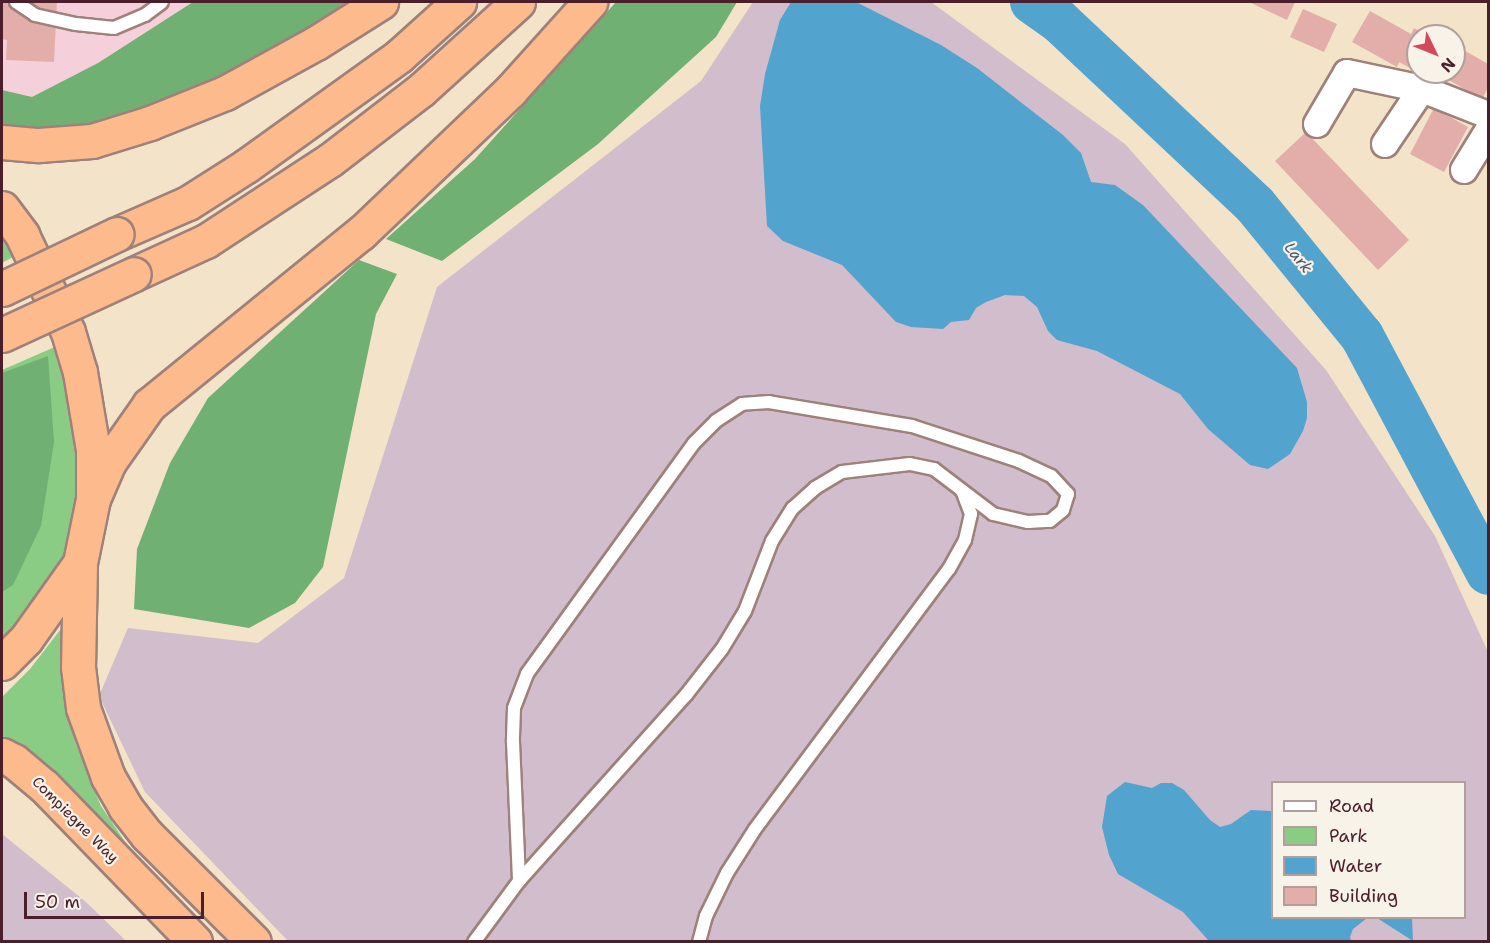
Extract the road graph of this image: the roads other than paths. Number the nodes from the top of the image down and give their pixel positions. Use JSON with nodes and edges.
{"nodes":[{"id":1,"x":16,"y":2,"type":"edge"},
{"id":2,"x":162,"y":2,"type":"edge"},
{"id":3,"x":381,"y":2,"type":"edge"},
{"id":4,"x":459,"y":2,"type":"edge"},
{"id":5,"x":518,"y":2,"type":"edge"},
{"id":6,"x":590,"y":2,"type":"edge"},
{"id":7,"x":1422,"y":89,"type":"junction"},
{"id":8,"x":1488,"y":115,"type":"edge"},
{"id":9,"x":1317,"y":124,"type":"dead end"},
{"id":10,"x":1488,"y":131,"type":"edge"},
{"id":11,"x":2,"y":142,"type":"edge"},
{"id":12,"x":1385,"y":144,"type":"dead end"},
{"id":13,"x":1464,"y":170,"type":"dead end"},
{"id":14,"x":2,"y":208,"type":"edge"},
{"id":15,"x":2,"y":289,"type":"edge"},
{"id":16,"x":2,"y":335,"type":"edge"},
{"id":17,"x":962,"y":490,"type":"junction"},
{"id":18,"x":93,"y":499,"type":"junction"},
{"id":19,"x":80,"y":563,"type":"junction"},
{"id":20,"x":2,"y":663,"type":"edge"},
{"id":21,"x":2,"y":755,"type":"edge"},
{"id":22,"x":519,"y":882,"type":"junction"},
{"id":23,"x":195,"y":942,"type":"edge"},
{"id":24,"x":254,"y":942,"type":"edge"},
{"id":25,"x":474,"y":942,"type":"edge"},
{"id":26,"x":699,"y":942,"type":"edge"}],
"edges":[{"from":1,"to":2,"type":"lane"},
{"from":3,"to":11,"type":"highway"},
{"from":4,"to":15,"type":"highway","bridge":true},
{"from":5,"to":16,"type":"highway","bridge":true},
{"from":6,"to":18,"type":"highway"},
{"from":7,"to":8,"type":"street"},
{"from":7,"to":9,"type":"street"},
{"from":7,"to":12,"type":"street"},
{"from":10,"to":13,"type":"street"},
{"from":14,"to":18,"type":"highway"},
{"from":17,"to":22,"type":"lane"},
{"from":17,"to":22,"type":"lane"},
{"from":17,"to":26,"type":"lane"},
{"from":18,"to":19,"type":"highway"},
{"from":19,"to":20,"type":"highway"},
{"from":19,"to":24,"type":"highway"},
{"from":21,"to":23,"type":"highway","name":"Compiegne Way"},
{"from":22,"to":25,"type":"lane"}]}
